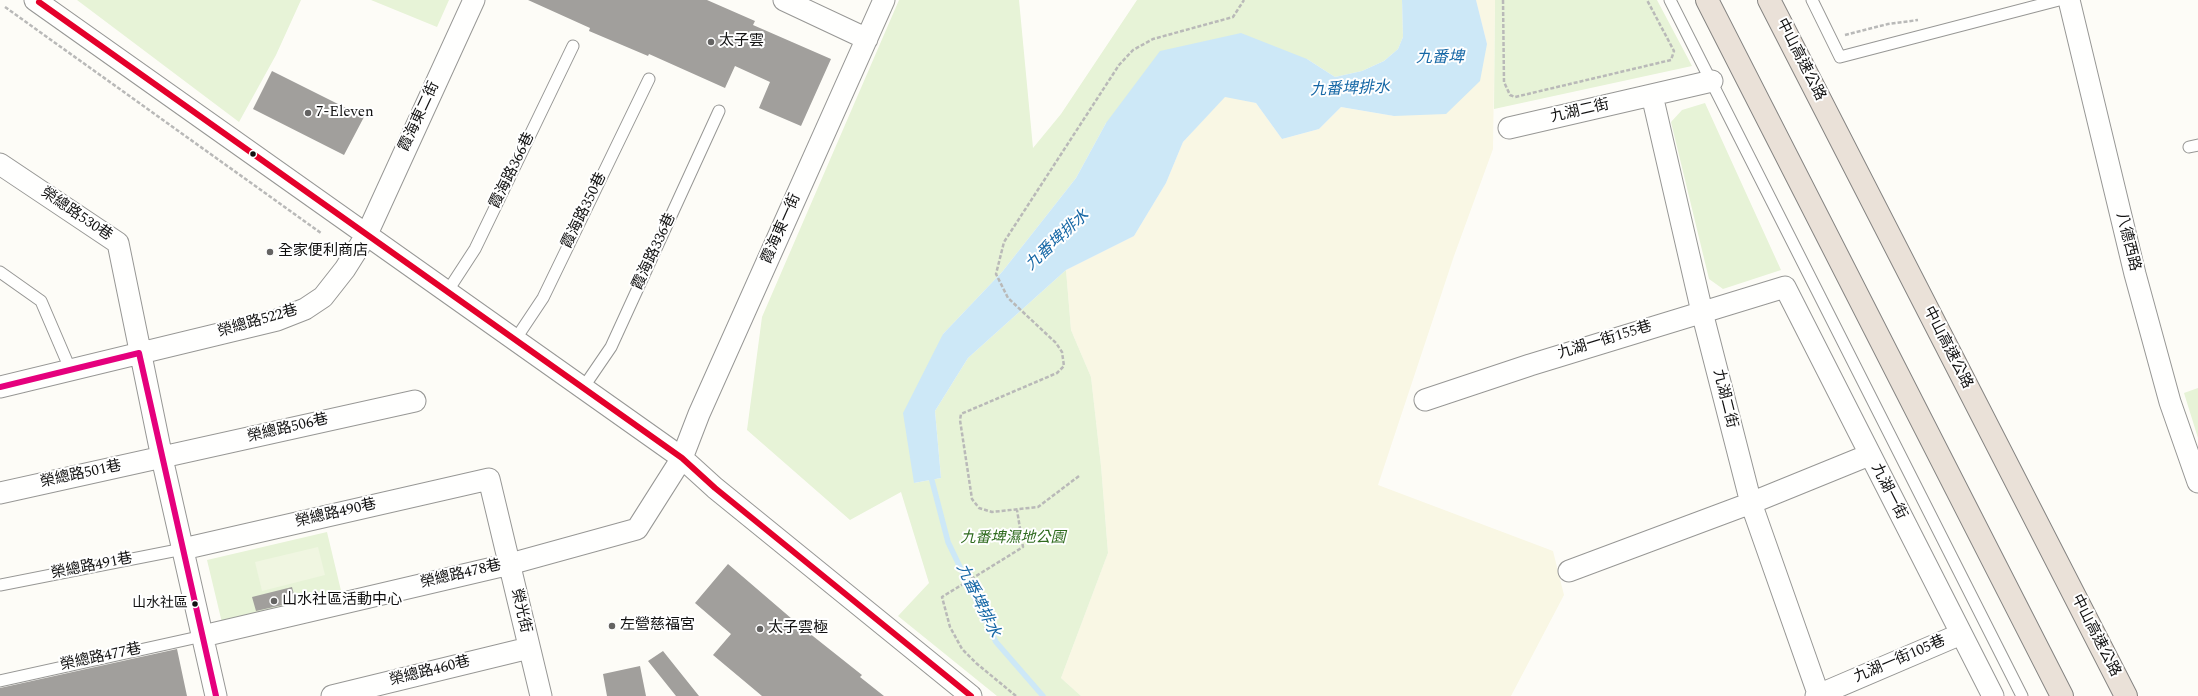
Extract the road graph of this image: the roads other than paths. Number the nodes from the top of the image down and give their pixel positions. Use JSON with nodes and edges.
{"nodes":[{"id":1,"x":474,"y":0,"type":"edge"},
{"id":2,"x":784,"y":0,"type":"edge"},
{"id":3,"x":884,"y":0,"type":"edge"},
{"id":4,"x":1670,"y":0,"type":"edge"},
{"id":5,"x":1707,"y":0,"type":"edge"},
{"id":6,"x":1769,"y":0,"type":"edge"},
{"id":7,"x":1812,"y":0,"type":"edge"},
{"id":8,"x":2058,"y":0,"type":"edge"},
{"id":9,"x":2069,"y":0,"type":"edge"},
{"id":10,"x":38,"y":1,"type":"edge"},
{"id":11,"x":867,"y":39,"type":"junction"},
{"id":12,"x":572,"y":46,"type":"dead end"},
{"id":13,"x":649,"y":79,"type":"dead end"},
{"id":14,"x":1712,"y":81,"type":"junction"},
{"id":15,"x":1652,"y":95,"type":"junction"},
{"id":16,"x":719,"y":111,"type":"dead end"},
{"id":17,"x":1509,"y":128,"type":"dead end"},
{"id":18,"x":0,"y":164,"type":"edge"},
{"id":19,"x":367,"y":234,"type":"junction"},
{"id":20,"x":0,"y":272,"type":"edge"},
{"id":21,"x":1785,"y":287,"type":"joint"},
{"id":22,"x":448,"y":292,"type":"junction"},
{"id":23,"x":1702,"y":312,"type":"junction"},
{"id":24,"x":515,"y":340,"type":"junction"},
{"id":25,"x":139,"y":353,"type":"junction"},
{"id":26,"x":70,"y":371,"type":"junction"},
{"id":27,"x":0,"y":387,"type":"edge"},
{"id":28,"x":583,"y":388,"type":"junction"},
{"id":29,"x":1425,"y":400,"type":"dead end"},
{"id":30,"x":415,"y":401,"type":"dead end"},
{"id":31,"x":1869,"y":455,"type":"junction"},
{"id":32,"x":162,"y":458,"type":"junction"},
{"id":33,"x":682,"y":458,"type":"junction"},
{"id":34,"x":490,"y":479,"type":"joint"},
{"id":35,"x":2198,"y":482,"type":"edge"},
{"id":36,"x":0,"y":492,"type":"edge"},
{"id":37,"x":1751,"y":503,"type":"junction"},
{"id":38,"x":183,"y":549,"type":"junction"},
{"id":39,"x":510,"y":564,"type":"junction"},
{"id":40,"x":1569,"y":571,"type":"dead end"},
{"id":41,"x":0,"y":585,"type":"edge"},
{"id":42,"x":1962,"y":634,"type":"junction"},
{"id":43,"x":203,"y":636,"type":"junction"},
{"id":44,"x":529,"y":648,"type":"junction"},
{"id":45,"x":0,"y":681,"type":"edge"},
{"id":46,"x":216,"y":696,"type":"edge"},
{"id":47,"x":332,"y":696,"type":"edge"},
{"id":48,"x":541,"y":696,"type":"edge"},
{"id":49,"x":971,"y":696,"type":"edge"},
{"id":50,"x":1818,"y":696,"type":"edge"},
{"id":51,"x":1993,"y":696,"type":"edge"},
{"id":52,"x":2022,"y":696,"type":"edge"},
{"id":53,"x":2062,"y":696,"type":"edge"},
{"id":54,"x":2126,"y":696,"type":"edge"}],
"edges":[{"from":1,"to":19,"type":"street","name":"霞海東二街"},
{"from":2,"to":11,"type":"street"},
{"from":3,"to":11,"type":"street","name":"霞海東一街"},
{"from":4,"to":14,"type":"lane"},
{"from":5,"to":53,"type":"highway"},
{"from":6,"to":54,"type":"highway","name":"中山高速公路"},
{"from":7,"to":8,"type":"lane"},
{"from":9,"to":35,"type":"street","name":"八德西路"},
{"from":10,"to":19,"type":"street"},
{"from":11,"to":33,"type":"street","name":"霞海東一街"},
{"from":12,"to":22,"type":"lane","name":"霞海路366巷"},
{"from":13,"to":24,"type":"lane","name":"霞海路350巷"},
{"from":14,"to":15,"type":"street","name":"九湖二街"},
{"from":14,"to":52,"type":"lane"},
{"from":15,"to":17,"type":"street","name":"九湖二街"},
{"from":15,"to":23,"type":"street","name":"九湖二街"},
{"from":16,"to":28,"type":"lane","name":"霞海路336巷"},
{"from":18,"to":25,"type":"street","name":"榮總路530巷"},
{"from":19,"to":22,"type":"street"},
{"from":19,"to":25,"type":"street","name":"榮總路522巷"},
{"from":20,"to":26,"type":"lane"},
{"from":21,"to":23,"type":"street","name":"九湖一街155巷"},
{"from":21,"to":31,"type":"street","name":"九湖一街"},
{"from":22,"to":24,"type":"street"},
{"from":23,"to":29,"type":"street","name":"九湖一街155巷"},
{"from":23,"to":37,"type":"street","name":"九湖二街"},
{"from":24,"to":28,"type":"street"},
{"from":25,"to":26,"type":"street","name":"榮總路522巷"},
{"from":25,"to":32,"type":"street","name":"榮總路530巷"},
{"from":26,"to":27,"type":"street","name":"榮總路522巷"},
{"from":28,"to":33,"type":"street"},
{"from":30,"to":32,"type":"street","name":"榮總路506巷"},
{"from":31,"to":37,"type":"street"},
{"from":31,"to":42,"type":"street","name":"九湖一街"},
{"from":32,"to":36,"type":"street","name":"榮總路501巷"},
{"from":32,"to":38,"type":"street","name":"榮總路530巷"},
{"from":33,"to":39,"type":"street","name":"榮總路478巷"},
{"from":33,"to":49,"type":"street"},
{"from":34,"to":38,"type":"street","name":"榮總路490巷"},
{"from":34,"to":39,"type":"street","name":"榮光街"},
{"from":37,"to":40,"type":"street"},
{"from":37,"to":50,"type":"street","name":"九湖二街"},
{"from":38,"to":41,"type":"lane","name":"榮總路491巷"},
{"from":38,"to":43,"type":"street","name":"榮總路530巷"},
{"from":39,"to":43,"type":"street","name":"榮總路478巷"},
{"from":39,"to":44,"type":"street","name":"榮光街"},
{"from":42,"to":50,"type":"street","name":"九湖一街105巷"},
{"from":42,"to":51,"type":"street","name":"九湖一街"},
{"from":43,"to":45,"type":"lane","name":"榮總路477巷"},
{"from":43,"to":46,"type":"street","name":"榮總路530巷"},
{"from":44,"to":47,"type":"street","name":"榮總路460巷"},
{"from":44,"to":48,"type":"street","name":"榮光街"}]}
